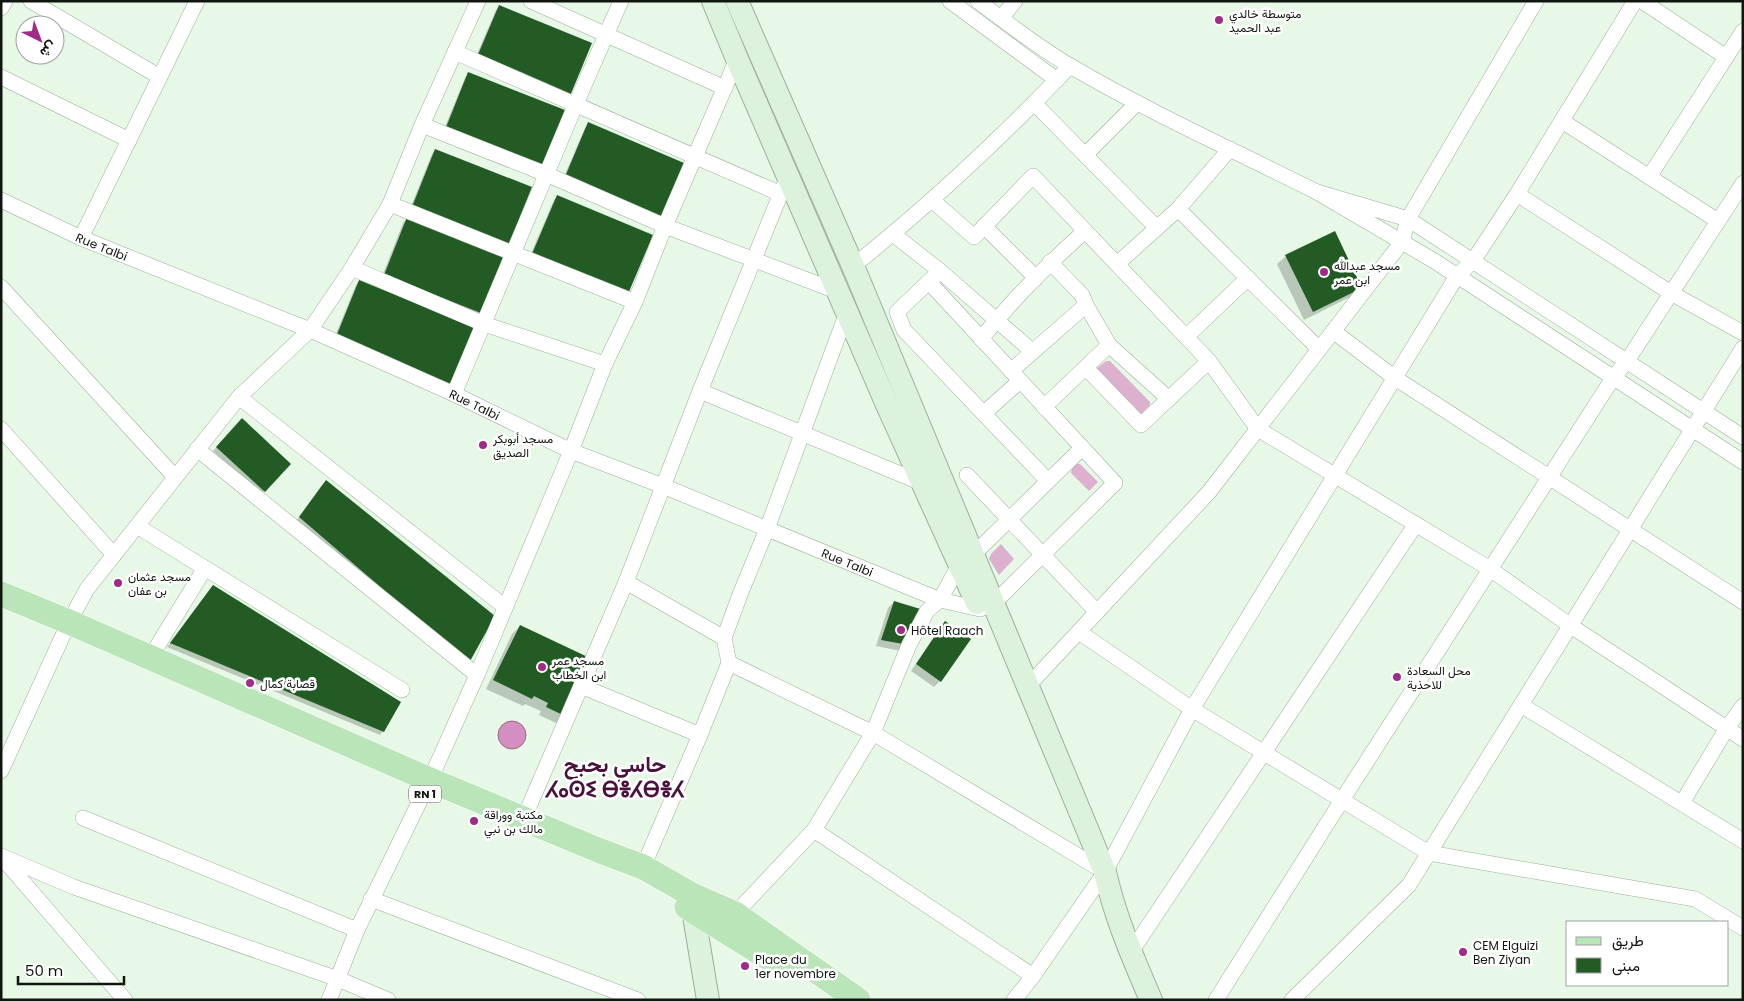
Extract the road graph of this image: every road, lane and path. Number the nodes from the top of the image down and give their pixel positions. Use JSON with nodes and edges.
{"nodes":[{"id":1,"x":5,"y":1,"type":"edge"},
{"id":2,"x":31,"y":1,"type":"edge"},
{"id":3,"x":197,"y":1,"type":"edge"},
{"id":4,"x":478,"y":1,"type":"edge"},
{"id":5,"x":532,"y":1,"type":"edge"},
{"id":6,"x":621,"y":1,"type":"edge"},
{"id":7,"x":713,"y":1,"type":"edge"},
{"id":8,"x":737,"y":1,"type":"edge"},
{"id":9,"x":950,"y":1,"type":"edge"},
{"id":10,"x":978,"y":1,"type":"edge"},
{"id":11,"x":1016,"y":1,"type":"edge"},
{"id":12,"x":1536,"y":1,"type":"edge"},
{"id":13,"x":1635,"y":1,"type":"edge"},
{"id":14,"x":1642,"y":1,"type":"edge"},
{"id":15,"x":1,"y":8,"type":"edge"},
{"id":16,"x":1001,"y":18,"type":"junction"},
{"id":17,"x":1743,"y":31,"type":"edge"},
{"id":18,"x":606,"y":33,"type":"junction"},
{"id":19,"x":455,"y":52,"type":"junction"},
{"id":20,"x":1726,"y":57,"type":"junction"},
{"id":21,"x":737,"y":59,"type":"junction"},
{"id":22,"x":1070,"y":66,"type":"junction"},
{"id":23,"x":1,"y":77,"type":"edge"},
{"id":24,"x":160,"y":77,"type":"junction"},
{"id":25,"x":1057,"y":80,"type":"junction"},
{"id":26,"x":725,"y":88,"type":"junction"},
{"id":27,"x":1034,"y":103,"type":"junction"},
{"id":28,"x":1137,"y":103,"type":"junction"},
{"id":29,"x":575,"y":106,"type":"junction"},
{"id":30,"x":1562,"y":121,"type":"junction"},
{"id":31,"x":422,"y":126,"type":"junction"},
{"id":32,"x":129,"y":140,"type":"junction"},
{"id":33,"x":1230,"y":149,"type":"junction"},
{"id":34,"x":1086,"y":155,"type":"junction"},
{"id":35,"x":694,"y":157,"type":"junction"},
{"id":36,"x":546,"y":174,"type":"junction"},
{"id":37,"x":1650,"y":177,"type":"junction"},
{"id":38,"x":1743,"y":183,"type":"edge"},
{"id":39,"x":784,"y":185,"type":"junction"},
{"id":40,"x":1317,"y":192,"type":"junction"},
{"id":41,"x":1517,"y":194,"type":"junction"},
{"id":42,"x":1,"y":200,"type":"edge"},
{"id":43,"x":932,"y":200,"type":"junction"},
{"id":44,"x":390,"y":204,"type":"junction"},
{"id":45,"x":1178,"y":209,"type":"junction"},
{"id":46,"x":1408,"y":219,"type":"junction"},
{"id":47,"x":1718,"y":221,"type":"junction"},
{"id":48,"x":664,"y":226,"type":"junction"},
{"id":49,"x":984,"y":226,"type":"junction"},
{"id":50,"x":1157,"y":228,"type":"junction"},
{"id":51,"x":1085,"y":230,"type":"junction"},
{"id":52,"x":893,"y":234,"type":"junction"},
{"id":53,"x":81,"y":238,"type":"junction"},
{"id":54,"x":1402,"y":242,"type":"junction"},
{"id":55,"x":514,"y":252,"type":"junction"},
{"id":56,"x":753,"y":261,"type":"junction"},
{"id":57,"x":1473,"y":261,"type":"junction"},
{"id":58,"x":1050,"y":262,"type":"junction"},
{"id":59,"x":1117,"y":264,"type":"junction"},
{"id":60,"x":853,"y":266,"type":"junction"},
{"id":61,"x":352,"y":268,"type":"junction"},
{"id":62,"x":940,"y":271,"type":"junction"},
{"id":63,"x":1458,"y":276,"type":"junction"},
{"id":64,"x":1036,"y":278,"type":"junction"},
{"id":65,"x":1248,"y":278,"type":"junction"},
{"id":66,"x":929,"y":282,"type":"junction"},
{"id":67,"x":1,"y":287,"type":"edge"},
{"id":68,"x":1671,"y":293,"type":"junction"},
{"id":69,"x":635,"y":302,"type":"junction"},
{"id":70,"x":843,"y":302,"type":"junction"},
{"id":71,"x":1086,"y":305,"type":"junction"},
{"id":72,"x":997,"y":320,"type":"junction"},
{"id":73,"x":484,"y":324,"type":"junction"},
{"id":74,"x":310,"y":330,"type":"junction"},
{"id":75,"x":1333,"y":331,"type":"junction"},
{"id":76,"x":1743,"y":333,"type":"edge"},
{"id":77,"x":1186,"y":336,"type":"junction"},
{"id":78,"x":981,"y":339,"type":"junction"},
{"id":79,"x":1109,"y":345,"type":"junction"},
{"id":80,"x":1743,"y":348,"type":"edge"},
{"id":81,"x":1319,"y":349,"type":"junction"},
{"id":82,"x":1032,"y":351,"type":"junction"},
{"id":83,"x":1209,"y":361,"type":"junction"},
{"id":84,"x":1627,"y":361,"type":"junction"},
{"id":85,"x":605,"y":364,"type":"junction"},
{"id":86,"x":1086,"y":368,"type":"junction"},
{"id":87,"x":1015,"y":376,"type":"junction"},
{"id":88,"x":1395,"y":378,"type":"junction"},
{"id":89,"x":1613,"y":378,"type":"junction"},
{"id":90,"x":700,"y":390,"type":"junction"},
{"id":91,"x":454,"y":394,"type":"junction"},
{"id":92,"x":239,"y":397,"type":"junction"},
{"id":93,"x":1168,"y":399,"type":"junction"},
{"id":94,"x":1044,"y":407,"type":"junction"},
{"id":95,"x":1704,"y":411,"type":"junction"},
{"id":96,"x":984,"y":413,"type":"junction"},
{"id":97,"x":1258,"y":429,"type":"junction"},
{"id":98,"x":1,"y":430,"type":"edge"},
{"id":99,"x":1693,"y":430,"type":"junction"},
{"id":100,"x":802,"y":433,"type":"junction"},
{"id":101,"x":1743,"y":437,"type":"edge"},
{"id":102,"x":1082,"y":448,"type":"junction"},
{"id":103,"x":197,"y":449,"type":"junction"},
{"id":104,"x":571,"y":451,"type":"junction"},
{"id":105,"x":1743,"y":462,"type":"edge"},
{"id":106,"x":967,"y":475,"type":"dead end"},
{"id":107,"x":1335,"y":475,"type":"junction"},
{"id":108,"x":175,"y":477,"type":"junction"},
{"id":109,"x":1549,"y":478,"type":"junction"},
{"id":110,"x":1048,"y":481,"type":"junction"},
{"id":111,"x":922,"y":483,"type":"junction"},
{"id":112,"x":663,"y":486,"type":"junction"},
{"id":113,"x":1009,"y":520,"type":"junction"},
{"id":114,"x":1416,"y":524,"type":"junction"},
{"id":115,"x":136,"y":526,"type":"junction"},
{"id":116,"x":767,"y":529,"type":"junction"},
{"id":117,"x":1630,"y":530,"type":"junction"},
{"id":118,"x":114,"y":555,"type":"junction"},
{"id":119,"x":1043,"y":555,"type":"junction"},
{"id":120,"x":966,"y":560,"type":"junction"},
{"id":121,"x":205,"y":568,"type":"junction"},
{"id":122,"x":1490,"y":569,"type":"junction"},
{"id":123,"x":626,"y":582,"type":"junction"},
{"id":124,"x":1,"y":594,"type":"edge"},
{"id":125,"x":940,"y":600,"type":"junction"},
{"id":126,"x":1743,"y":602,"type":"edge"},
{"id":127,"x":986,"y":606,"type":"junction"},
{"id":128,"x":505,"y":607,"type":"junction"},
{"id":129,"x":1,"y":611,"type":"edge"},
{"id":130,"x":1097,"y":612,"type":"junction"},
{"id":131,"x":1571,"y":626,"type":"junction"},
{"id":132,"x":65,"y":629,"type":"junction"},
{"id":133,"x":1079,"y":632,"type":"junction"},
{"id":134,"x":724,"y":638,"type":"junction"},
{"id":135,"x":150,"y":658,"type":"junction"},
{"id":136,"x":729,"y":663,"type":"junction"},
{"id":137,"x":477,"y":675,"type":"junction"},
{"id":138,"x":581,"y":686,"type":"junction"},
{"id":139,"x":1027,"y":687,"type":"junction"},
{"id":140,"x":402,"y":690,"type":"dead end"},
{"id":141,"x":1521,"y":705,"type":"junction"},
{"id":142,"x":1743,"y":706,"type":"edge"},
{"id":143,"x":1192,"y":709,"type":"junction"},
{"id":144,"x":1727,"y":728,"type":"junction"},
{"id":145,"x":873,"y":734,"type":"junction"},
{"id":146,"x":700,"y":735,"type":"junction"},
{"id":147,"x":1743,"y":739,"type":"edge"},
{"id":148,"x":1264,"y":753,"type":"junction"},
{"id":149,"x":1,"y":771,"type":"edge"},
{"id":150,"x":427,"y":787,"type":"junction"},
{"id":151,"x":1342,"y":800,"type":"junction"},
{"id":152,"x":1682,"y":803,"type":"junction"},
{"id":153,"x":83,"y":818,"type":"dead end"},
{"id":154,"x":524,"y":818,"type":"junction"},
{"id":155,"x":814,"y":830,"type":"junction"},
{"id":156,"x":1743,"y":841,"type":"edge"},
{"id":157,"x":1429,"y":853,"type":"junction"},
{"id":158,"x":1,"y":857,"type":"edge"},
{"id":159,"x":643,"y":867,"type":"junction"},
{"id":160,"x":1105,"y":872,"type":"junction"},
{"id":161,"x":371,"y":899,"type":"junction"},
{"id":162,"x":693,"y":910,"type":"junction"},
{"id":163,"x":735,"y":914,"type":"junction"},
{"id":164,"x":1743,"y":928,"type":"edge"},
{"id":165,"x":357,"y":930,"type":"junction"},
{"id":166,"x":1130,"y":952,"type":"junction"},
{"id":167,"x":1033,"y":976,"type":"junction"},
{"id":168,"x":338,"y":979,"type":"junction"},
{"id":169,"x":125,"y":1000,"type":"edge"},
{"id":170,"x":329,"y":1000,"type":"edge"},
{"id":171,"x":388,"y":1000,"type":"edge"},
{"id":172,"x":638,"y":1000,"type":"edge"},
{"id":173,"x":708,"y":1000,"type":"edge"},
{"id":174,"x":836,"y":1000,"type":"edge"},
{"id":175,"x":858,"y":1000,"type":"edge"},
{"id":176,"x":1014,"y":1000,"type":"edge"},
{"id":177,"x":1152,"y":1000,"type":"edge"},
{"id":178,"x":1216,"y":1000,"type":"edge"},
{"id":179,"x":1292,"y":1000,"type":"edge"}],
"edges":[{"from":1,"to":15,"type":"street"},
{"from":2,"to":24,"type":"street"},
{"from":3,"to":24,"type":"street"},
{"from":4,"to":19,"type":"street"},
{"from":5,"to":18,"type":"street"},
{"from":6,"to":18,"type":"street"},
{"from":7,"to":21,"type":"street"},
{"from":8,"to":60,"type":"street"},
{"from":9,"to":25,"type":"street"},
{"from":10,"to":16,"type":"street"},
{"from":11,"to":16,"type":"street"},
{"from":12,"to":46,"type":"street"},
{"from":13,"to":30,"type":"street"},
{"from":14,"to":20,"type":"street"},
{"from":16,"to":22,"type":"street"},
{"from":17,"to":20,"type":"street"},
{"from":18,"to":26,"type":"street"},
{"from":18,"to":29,"type":"street"},
{"from":19,"to":29,"type":"street"},
{"from":19,"to":31,"type":"street"},
{"from":20,"to":37,"type":"street"},
{"from":21,"to":26,"type":"street"},
{"from":21,"to":39,"type":"street"},
{"from":22,"to":25,"type":"street"},
{"from":22,"to":28,"type":"street"},
{"from":23,"to":32,"type":"street"},
{"from":24,"to":32,"type":"street"},
{"from":25,"to":27,"type":"street"},
{"from":26,"to":35,"type":"street"},
{"from":27,"to":34,"type":"street"},
{"from":27,"to":43,"type":"street"},
{"from":28,"to":33,"type":"street"},
{"from":28,"to":34,"type":"street"},
{"from":29,"to":35,"type":"street"},
{"from":29,"to":36,"type":"street"},
{"from":30,"to":37,"type":"street"},
{"from":30,"to":41,"type":"street"},
{"from":31,"to":36,"type":"street"},
{"from":31,"to":44,"type":"street"},
{"from":32,"to":53,"type":"street"},
{"from":33,"to":40,"type":"street"},
{"from":33,"to":45,"type":"street"},
{"from":34,"to":50,"type":"street"},
{"from":35,"to":39,"type":"street"},
{"from":35,"to":48,"type":"street"},
{"from":36,"to":48,"type":"street"},
{"from":36,"to":55,"type":"street"},
{"from":37,"to":47,"type":"street"},
{"from":38,"to":47,"type":"street"},
{"from":39,"to":56,"type":"street"},
{"from":39,"to":70,"type":"street"},
{"from":40,"to":46,"type":"street"},
{"from":40,"to":54,"type":"street"},
{"from":41,"to":57,"type":"street"},
{"from":41,"to":68,"type":"street"},
{"from":42,"to":53,"type":"street","name":"Rue Talbi"},
{"from":43,"to":49,"type":"street"},
{"from":43,"to":52,"type":"street"},
{"from":44,"to":55,"type":"street"},
{"from":44,"to":61,"type":"street"},
{"from":45,"to":50,"type":"street"},
{"from":45,"to":65,"type":"street"},
{"from":46,"to":54,"type":"street"},
{"from":46,"to":57,"type":"street"},
{"from":47,"to":68,"type":"street"},
{"from":48,"to":56,"type":"street"},
{"from":48,"to":69,"type":"street"},
{"from":49,"to":51,"type":"street"},
{"from":49,"to":64,"type":"street"},
{"from":50,"to":59,"type":"street"},
{"from":51,"to":58,"type":"street"},
{"from":51,"to":59,"type":"street"},
{"from":52,"to":60,"type":"street"},
{"from":52,"to":62,"type":"street"},
{"from":53,"to":74,"type":"street","name":"Rue Talbi"},
{"from":54,"to":63,"type":"street"},
{"from":54,"to":75,"type":"street"},
{"from":55,"to":69,"type":"street"},
{"from":55,"to":73,"type":"street"},
{"from":56,"to":70,"type":"street"},
{"from":56,"to":90,"type":"street"},
{"from":57,"to":63,"type":"street"},
{"from":57,"to":84,"type":"street"},
{"from":58,"to":64,"type":"street"},
{"from":58,"to":71,"type":"street"},
{"from":59,"to":77,"type":"street"},
{"from":60,"to":120,"type":"street"},
{"from":61,"to":73,"type":"street"},
{"from":61,"to":74,"type":"street"},
{"from":62,"to":66,"type":"street"},
{"from":62,"to":72,"type":"street"},
{"from":63,"to":88,"type":"street"},
{"from":63,"to":89,"type":"street"},
{"from":64,"to":72,"type":"street"},
{"from":65,"to":77,"type":"street"},
{"from":65,"to":81,"type":"street"},
{"from":66,"to":78,"type":"street"},
{"from":66,"to":96,"type":"street"},
{"from":67,"to":108,"type":"street"},
{"from":68,"to":76,"type":"street"},
{"from":68,"to":84,"type":"street"},
{"from":69,"to":85,"type":"street"},
{"from":70,"to":100,"type":"street"},
{"from":70,"to":111,"type":"street"},
{"from":71,"to":79,"type":"street"},
{"from":71,"to":82,"type":"street"},
{"from":72,"to":78,"type":"street"},
{"from":72,"to":82,"type":"street"},
{"from":73,"to":85,"type":"street"},
{"from":73,"to":91,"type":"street"},
{"from":74,"to":91,"type":"street","name":"Rue Talbi"},
{"from":74,"to":92,"type":"street"},
{"from":75,"to":81,"type":"street"},
{"from":75,"to":88,"type":"street"},
{"from":77,"to":83,"type":"street"},
{"from":78,"to":87,"type":"street"},
{"from":79,"to":86,"type":"street"},
{"from":79,"to":93,"type":"street"},
{"from":80,"to":95,"type":"street"},
{"from":81,"to":97,"type":"street"},
{"from":82,"to":87,"type":"street"},
{"from":83,"to":93,"type":"street"},
{"from":83,"to":97,"type":"street"},
{"from":84,"to":89,"type":"street"},
{"from":84,"to":95,"type":"street"},
{"from":85,"to":104,"type":"street"},
{"from":86,"to":93,"type":"street"},
{"from":86,"to":94,"type":"street"},
{"from":87,"to":94,"type":"street"},
{"from":87,"to":96,"type":"street"},
{"from":88,"to":107,"type":"street"},
{"from":88,"to":109,"type":"street"},
{"from":89,"to":99,"type":"street"},
{"from":89,"to":109,"type":"street"},
{"from":90,"to":100,"type":"street"},
{"from":90,"to":112,"type":"street"},
{"from":91,"to":104,"type":"street","name":"Rue Talbi"},
{"from":92,"to":103,"type":"street"},
{"from":92,"to":128,"type":"street"},
{"from":94,"to":102,"type":"street"},
{"from":95,"to":99,"type":"street"},
{"from":95,"to":101,"type":"street"},
{"from":96,"to":110,"type":"street"},
{"from":97,"to":107,"type":"street"},
{"from":97,"to":130,"type":"street"},
{"from":98,"to":118,"type":"street"},
{"from":99,"to":105,"type":"street"},
{"from":99,"to":117,"type":"street"},
{"from":100,"to":111,"type":"street"},
{"from":100,"to":116,"type":"street"},
{"from":102,"to":110,"type":"street"},
{"from":102,"to":119,"type":"street"},
{"from":103,"to":108,"type":"street"},
{"from":103,"to":137,"type":"street"},
{"from":104,"to":112,"type":"street","name":"Rue Talbi"},
{"from":104,"to":128,"type":"street"},
{"from":106,"to":113,"type":"street"},
{"from":107,"to":114,"type":"street"},
{"from":107,"to":143,"type":"street"},
{"from":108,"to":115,"type":"street"},
{"from":109,"to":117,"type":"street"},
{"from":109,"to":122,"type":"street"},
{"from":110,"to":113,"type":"street"},
{"from":111,"to":120,"type":"street"},
{"from":112,"to":116,"type":"street","name":"Rue Talbi"},
{"from":112,"to":123,"type":"street"},
{"from":113,"to":119,"type":"street"},
{"from":113,"to":120,"type":"street"},
{"from":114,"to":122,"type":"street"},
{"from":114,"to":148,"type":"street"},
{"from":115,"to":118,"type":"street"},
{"from":115,"to":121,"type":"street"},
{"from":116,"to":125,"type":"street","name":"Rue Talbi"},
{"from":116,"to":134,"type":"street"},
{"from":117,"to":126,"type":"street"},
{"from":117,"to":131,"type":"street"},
{"from":118,"to":132,"type":"street"},
{"from":119,"to":127,"type":"street"},
{"from":119,"to":130,"type":"street"},
{"from":120,"to":125,"type":"street"},
{"from":120,"to":127,"type":"street"},
{"from":121,"to":135,"type":"street"},
{"from":121,"to":140,"type":"street"},
{"from":122,"to":131,"type":"street"},
{"from":122,"to":151,"type":"street"},
{"from":123,"to":134,"type":"street"},
{"from":123,"to":138,"type":"street"},
{"from":124,"to":132,"type":"main road","number":"RN 1"},
{"from":125,"to":127,"type":"street","name":"Rue Talbi"},
{"from":125,"to":145,"type":"street"},
{"from":127,"to":139,"type":"street"},
{"from":128,"to":137,"type":"street"},
{"from":129,"to":132,"type":"main road","number":"RN 1"},
{"from":130,"to":133,"type":"street"},
{"from":131,"to":141,"type":"street"},
{"from":131,"to":144,"type":"street"},
{"from":132,"to":135,"type":"main road","number":"RN 1"},
{"from":132,"to":149,"type":"street"},
{"from":132,"to":150,"type":"main road","number":"RN 1"},
{"from":133,"to":139,"type":"street"},
{"from":133,"to":143,"type":"street"},
{"from":134,"to":136,"type":"street"},
{"from":135,"to":150,"type":"main road","number":"RN 1"},
{"from":136,"to":145,"type":"street"},
{"from":136,"to":146,"type":"street"},
{"from":137,"to":150,"type":"street"},
{"from":138,"to":146,"type":"street"},
{"from":138,"to":154,"type":"street"},
{"from":139,"to":160,"type":"street"},
{"from":141,"to":152,"type":"street"},
{"from":141,"to":157,"type":"street"},
{"from":142,"to":144,"type":"street"},
{"from":143,"to":148,"type":"street"},
{"from":143,"to":160,"type":"street"},
{"from":144,"to":147,"type":"street"},
{"from":144,"to":152,"type":"street"},
{"from":145,"to":155,"type":"street"},
{"from":145,"to":160,"type":"street"},
{"from":146,"to":159,"type":"street"},
{"from":148,"to":151,"type":"street"},
{"from":148,"to":166,"type":"street"},
{"from":150,"to":154,"type":"main road","number":"RN 1"},
{"from":150,"to":161,"type":"street"},
{"from":150,"to":162,"type":"main road","number":"RN 1"},
{"from":151,"to":157,"type":"street"},
{"from":151,"to":178,"type":"street"},
{"from":152,"to":156,"type":"street"},
{"from":153,"to":165,"type":"street"},
{"from":154,"to":159,"type":"main road","number":"RN 1"},
{"from":155,"to":163,"type":"street"},
{"from":155,"to":167,"type":"street"},
{"from":157,"to":164,"type":"street"},
{"from":157,"to":179,"type":"street"},
{"from":158,"to":168,"type":"street"},
{"from":158,"to":169,"type":"street"},
{"from":159,"to":163,"type":"main road","number":"RN 1"},
{"from":160,"to":166,"type":"street"},
{"from":160,"to":167,"type":"street"},
{"from":161,"to":165,"type":"street"},
{"from":161,"to":172,"type":"street"},
{"from":162,"to":173,"type":"street"},
{"from":162,"to":174,"type":"main road","number":"RN 1"},
{"from":163,"to":175,"type":"main road","number":"RN 1"},
{"from":165,"to":168,"type":"street"},
{"from":166,"to":177,"type":"street"},
{"from":167,"to":176,"type":"street"},
{"from":168,"to":170,"type":"street"},
{"from":168,"to":171,"type":"street"}]}
